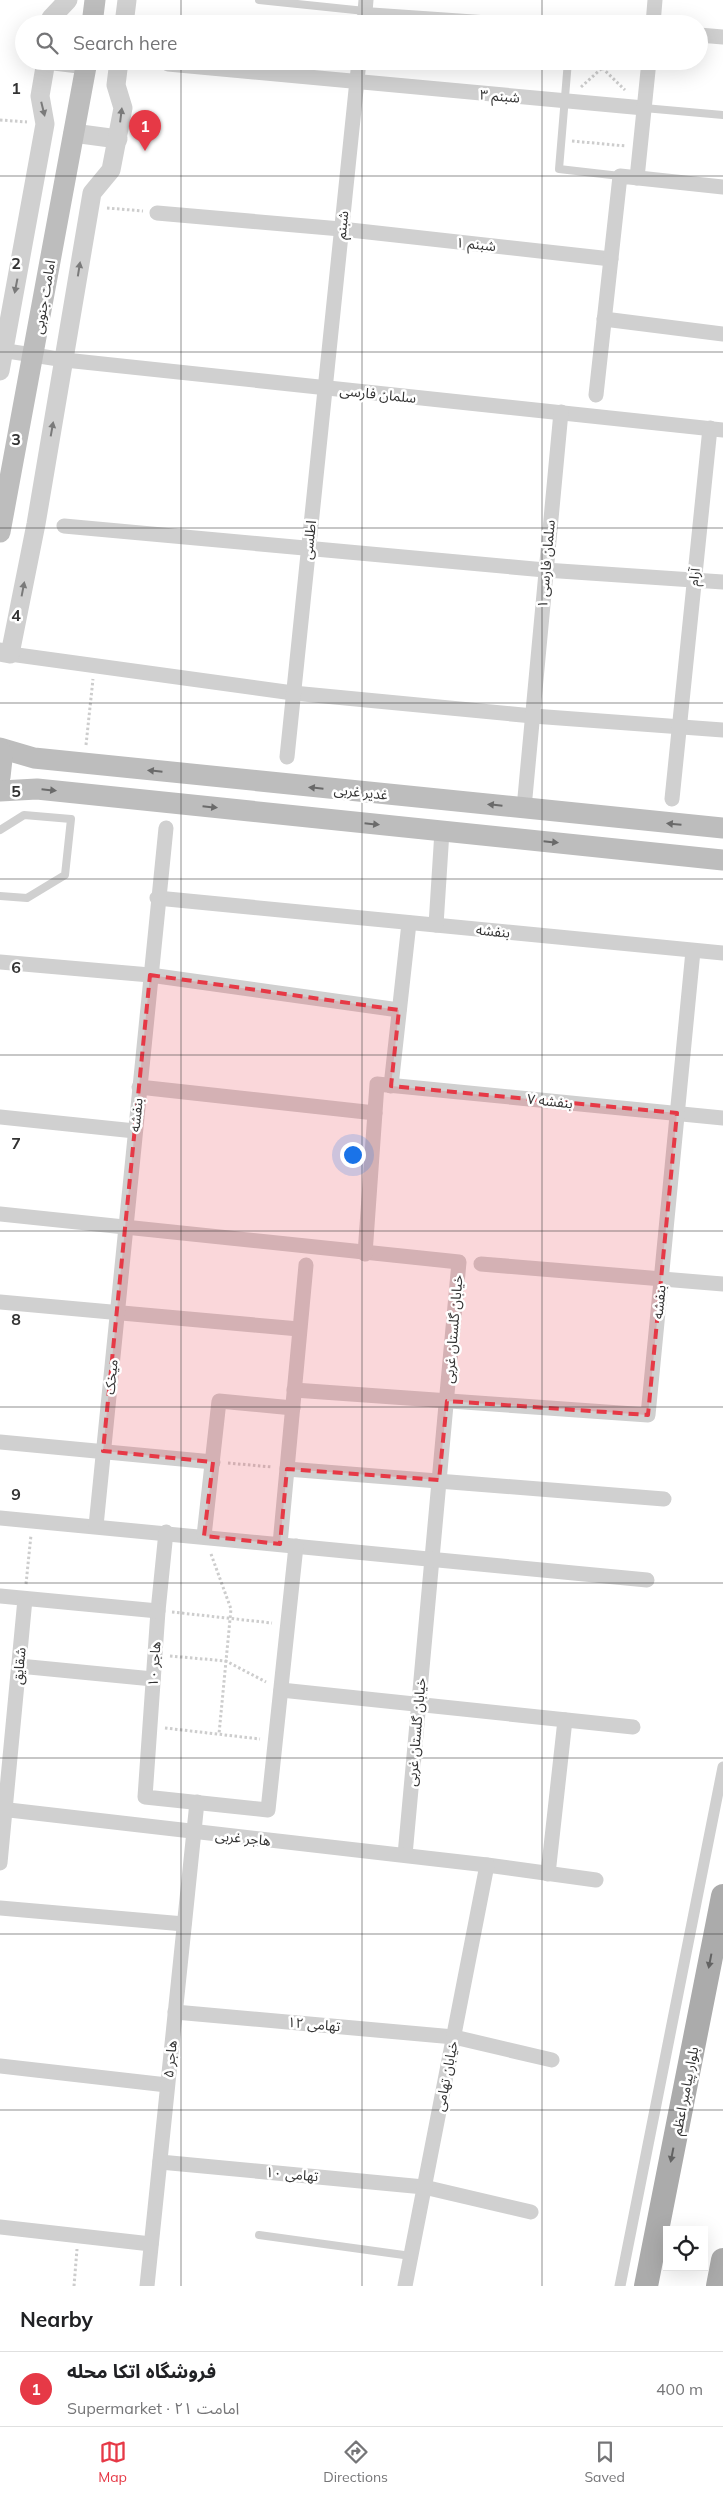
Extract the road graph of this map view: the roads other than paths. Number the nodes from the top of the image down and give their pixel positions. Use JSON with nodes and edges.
{"nodes":[{"id":1,"x":68,"y":0,"type":"edge"},
{"id":2,"x":95,"y":0,"type":"edge"},
{"id":3,"x":127,"y":0,"type":"edge"},
{"id":4,"x":259,"y":0,"type":"edge"},
{"id":5,"x":655,"y":0,"type":"edge"},
{"id":6,"x":365,"y":12,"type":"edge"},
{"id":7,"x":53,"y":15,"type":"edge"},
{"id":8,"x":93,"y":15,"type":"edge"},
{"id":9,"x":125,"y":15,"type":"edge"},
{"id":10,"x":412,"y":15,"type":"edge"},
{"id":11,"x":654,"y":15,"type":"edge"},
{"id":12,"x":708,"y":36,"type":"edge"},
{"id":13,"x":723,"y":37,"type":"edge"},
{"id":14,"x":44,"y":70,"type":"edge"},
{"id":15,"x":86,"y":70,"type":"edge"},
{"id":16,"x":118,"y":70,"type":"edge"},
{"id":17,"x":224,"y":70,"type":"edge"},
{"id":18,"x":359,"y":70,"type":"edge"},
{"id":19,"x":567,"y":70,"type":"edge"},
{"id":20,"x":648,"y":70,"type":"edge"},
{"id":21,"x":357,"y":84,"type":"junction"},
{"id":22,"x":565,"y":102,"type":"junction"},
{"id":23,"x":644,"y":108,"type":"junction"},
{"id":24,"x":723,"y":115,"type":"edge"},
{"id":25,"x":74,"y":133,"type":"junction"},
{"id":26,"x":118,"y":140,"type":"junction"},
{"id":27,"x":620,"y":176,"type":"junction"},
{"id":28,"x":636,"y":178,"type":"junction"},
{"id":29,"x":723,"y":187,"type":"edge"},
{"id":30,"x":157,"y":213,"type":"dead end"},
{"id":31,"x":341,"y":229,"type":"junction"},
{"id":32,"x":611,"y":259,"type":"junction"},
{"id":33,"x":604,"y":319,"type":"junction"},
{"id":34,"x":723,"y":334,"type":"edge"},
{"id":35,"x":2,"y":351,"type":"edge"},
{"id":36,"x":34,"y":355,"type":"junction"},
{"id":37,"x":65,"y":360,"type":"junction"},
{"id":38,"x":0,"y":370,"type":"edge"},
{"id":39,"x":324,"y":388,"type":"junction"},
{"id":40,"x":596,"y":395,"type":"dead end"},
{"id":41,"x":561,"y":412,"type":"junction"},
{"id":42,"x":716,"y":429,"type":"edge"},
{"id":43,"x":64,"y":526,"type":"dead end"},
{"id":44,"x":0,"y":532,"type":"edge"},
{"id":45,"x":308,"y":548,"type":"junction"},
{"id":46,"x":545,"y":570,"type":"junction"},
{"id":47,"x":694,"y":579,"type":"junction"},
{"id":48,"x":723,"y":582,"type":"edge"},
{"id":49,"x":5,"y":653,"type":"edge"},
{"id":50,"x":293,"y":692,"type":"junction"},
{"id":51,"x":533,"y":716,"type":"junction"},
{"id":52,"x":678,"y":726,"type":"junction"},
{"id":53,"x":723,"y":730,"type":"edge"},
{"id":54,"x":0,"y":749,"type":"edge"},
{"id":55,"x":287,"y":757,"type":"dead end"},
{"id":56,"x":0,"y":777,"type":"edge"},
{"id":57,"x":0,"y":791,"type":"edge"},
{"id":58,"x":672,"y":799,"type":"dead end"},
{"id":59,"x":524,"y":808,"type":"junction"},
{"id":60,"x":166,"y":828,"type":"dead end"},
{"id":61,"x":723,"y":828,"type":"edge"},
{"id":62,"x":0,"y":830,"type":"edge"},
{"id":63,"x":442,"y":831,"type":"junction"},
{"id":64,"x":723,"y":860,"type":"edge"},
{"id":65,"x":0,"y":896,"type":"edge"},
{"id":66,"x":158,"y":898,"type":"junction"},
{"id":67,"x":409,"y":922,"type":"junction"},
{"id":68,"x":436,"y":925,"type":"junction"},
{"id":69,"x":693,"y":951,"type":"junction"},
{"id":70,"x":723,"y":953,"type":"edge"},
{"id":71,"x":0,"y":962,"type":"edge"},
{"id":72,"x":150,"y":975,"type":"junction"},
{"id":73,"x":400,"y":1010,"type":"junction"},
{"id":74,"x":384,"y":1085,"type":"junction"},
{"id":75,"x":139,"y":1087,"type":"junction"},
{"id":76,"x":375,"y":1113,"type":"junction"},
{"id":77,"x":677,"y":1114,"type":"junction"},
{"id":78,"x":0,"y":1117,"type":"edge"},
{"id":79,"x":723,"y":1118,"type":"edge"},
{"id":80,"x":135,"y":1131,"type":"junction"},
{"id":81,"x":0,"y":1214,"type":"edge"},
{"id":82,"x":125,"y":1228,"type":"junction"},
{"id":83,"x":365,"y":1254,"type":"junction"},
{"id":84,"x":481,"y":1264,"type":"dead end"},
{"id":85,"x":306,"y":1265,"type":"dead end"},
{"id":86,"x":662,"y":1278,"type":"junction"},
{"id":87,"x":723,"y":1284,"type":"edge"},
{"id":88,"x":6,"y":1302,"type":"edge"},
{"id":89,"x":117,"y":1313,"type":"junction"},
{"id":90,"x":299,"y":1329,"type":"junction"},
{"id":91,"x":294,"y":1390,"type":"junction"},
{"id":92,"x":446,"y":1401,"type":"junction"},
{"id":93,"x":293,"y":1408,"type":"junction"},
{"id":94,"x":0,"y":1442,"type":"edge"},
{"id":95,"x":104,"y":1451,"type":"junction"},
{"id":96,"x":213,"y":1462,"type":"junction"},
{"id":97,"x":287,"y":1469,"type":"junction"},
{"id":98,"x":439,"y":1480,"type":"junction"},
{"id":99,"x":664,"y":1499,"type":"dead end"},
{"id":100,"x":0,"y":1518,"type":"edge"},
{"id":101,"x":96,"y":1526,"type":"junction"},
{"id":102,"x":166,"y":1532,"type":"junction"},
{"id":103,"x":204,"y":1536,"type":"junction"},
{"id":104,"x":280,"y":1544,"type":"junction"},
{"id":105,"x":296,"y":1546,"type":"junction"},
{"id":106,"x":432,"y":1559,"type":"junction"},
{"id":107,"x":647,"y":1580,"type":"dead end"},
{"id":108,"x":0,"y":1596,"type":"edge"},
{"id":109,"x":25,"y":1599,"type":"junction"},
{"id":110,"x":158,"y":1611,"type":"junction"},
{"id":111,"x":19,"y":1666,"type":"junction"},
{"id":112,"x":153,"y":1679,"type":"junction"},
{"id":113,"x":282,"y":1690,"type":"junction"},
{"id":114,"x":419,"y":1704,"type":"junction"},
{"id":115,"x":565,"y":1720,"type":"junction"},
{"id":116,"x":633,"y":1727,"type":"dead end"},
{"id":117,"x":723,"y":1767,"type":"edge"},
{"id":118,"x":197,"y":1802,"type":"junction"},
{"id":119,"x":3,"y":1810,"type":"edge"},
{"id":120,"x":193,"y":1833,"type":"junction"},
{"id":121,"x":405,"y":1856,"type":"junction"},
{"id":122,"x":0,"y":1863,"type":"edge"},
{"id":123,"x":487,"y":1865,"type":"junction"},
{"id":124,"x":548,"y":1874,"type":"junction"},
{"id":125,"x":596,"y":1880,"type":"dead end"},
{"id":126,"x":723,"y":1896,"type":"edge"},
{"id":127,"x":0,"y":1908,"type":"edge"},
{"id":128,"x":184,"y":1924,"type":"junction"},
{"id":129,"x":175,"y":2012,"type":"junction"},
{"id":130,"x":454,"y":2037,"type":"junction"},
{"id":131,"x":552,"y":2060,"type":"dead end"},
{"id":132,"x":0,"y":2066,"type":"edge"},
{"id":133,"x":168,"y":2085,"type":"junction"},
{"id":134,"x":160,"y":2162,"type":"junction"},
{"id":135,"x":424,"y":2187,"type":"junction"},
{"id":136,"x":531,"y":2212,"type":"dead end"},
{"id":137,"x":0,"y":2227,"type":"edge"},
{"id":138,"x":259,"y":2234,"type":"dead end"},
{"id":139,"x":151,"y":2244,"type":"junction"},
{"id":140,"x":411,"y":2256,"type":"junction"},
{"id":141,"x":723,"y":2260,"type":"edge"},
{"id":142,"x":147,"y":2286,"type":"edge"},
{"id":143,"x":405,"y":2286,"type":"edge"},
{"id":144,"x":620,"y":2286,"type":"edge"},
{"id":145,"x":646,"y":2286,"type":"edge"},
{"id":146,"x":718,"y":2286,"type":"edge"}],
"edges":[{"from":1,"to":7,"type":"street"},
{"from":2,"to":8,"type":"main road"},
{"from":3,"to":9,"type":"street"},
{"from":4,"to":6,"type":"lane"},
{"from":5,"to":11,"type":"street"},
{"from":6,"to":10,"type":"lane"},
{"from":12,"to":13,"type":"street"},
{"from":14,"to":35,"type":"street","one_way":true},
{"from":15,"to":25,"type":"main road","name":"امامت جنوبی"},
{"from":26,"to":16,"type":"street","one_way":true},
{"from":17,"to":21,"type":"street","name":"شبنم ۳"},
{"from":18,"to":21,"type":"street","name":"شبنم"},
{"from":19,"to":22,"type":"lane"},
{"from":20,"to":23,"type":"street"},
{"from":21,"to":22,"type":"street","name":"شبنم ۳"},
{"from":21,"to":31,"type":"street","name":"شبنم"},
{"from":22,"to":23,"type":"street","name":"شبنم ۳"},
{"from":22,"to":27,"type":"lane"},
{"from":23,"to":24,"type":"lane"},
{"from":23,"to":28,"type":"street"},
{"from":25,"to":26,"type":"street"},
{"from":25,"to":36,"type":"main road","name":"امامت جنوبی"},
{"from":37,"to":26,"type":"street","one_way":true},
{"from":27,"to":28,"type":"street"},
{"from":27,"to":32,"type":"street"},
{"from":28,"to":29,"type":"street"},
{"from":30,"to":31,"type":"street","name":"شبنم ۱"},
{"from":31,"to":32,"type":"street","name":"شبنم ۱"},
{"from":31,"to":39,"type":"street","name":"شبنم"},
{"from":32,"to":33,"type":"street"},
{"from":33,"to":34,"type":"street"},
{"from":33,"to":40,"type":"street"},
{"from":35,"to":36,"type":"street","name":"سلمان فارسی"},
{"from":35,"to":38,"type":"street"},
{"from":36,"to":37,"type":"street","name":"سلمان فارسی"},
{"from":36,"to":44,"type":"main road","name":"امامت جنوبی"},
{"from":37,"to":39,"type":"street","name":"سلمان فارسی"},
{"from":49,"to":37,"type":"street","one_way":true},
{"from":39,"to":41,"type":"street","name":"سلمان فارسی"},
{"from":39,"to":45,"type":"street","name":"اطلسی"},
{"from":41,"to":42,"type":"street","name":"سلمان فارسی"},
{"from":41,"to":46,"type":"street","name":"سلمان فارسی ۱"},
{"from":42,"to":47,"type":"street","name":"آرام"},
{"from":43,"to":45,"type":"street"},
{"from":45,"to":46,"type":"street"},
{"from":45,"to":50,"type":"street","name":"اطلسی"},
{"from":46,"to":47,"type":"street"},
{"from":46,"to":51,"type":"street","name":"سلمان فارسی ۱"},
{"from":47,"to":48,"type":"street"},
{"from":47,"to":52,"type":"street","name":"آرام"},
{"from":49,"to":50,"type":"street"},
{"from":50,"to":51,"type":"street"},
{"from":50,"to":55,"type":"street","name":"اطلسی"},
{"from":51,"to":52,"type":"street"},
{"from":51,"to":59,"type":"street","name":"سلمان فارسی ۱"},
{"from":52,"to":53,"type":"street"},
{"from":52,"to":58,"type":"street","name":"آرام"},
{"from":54,"to":56,"type":"main road"},
{"from":59,"to":54,"type":"main road","name":"غدیر غربی","one_way":true},
{"from":57,"to":63,"type":"main road","one_way":true},
{"from":61,"to":59,"type":"main road","name":"غدیر غربی","one_way":true},
{"from":60,"to":66,"type":"street"},
{"from":62,"to":65,"type":"lane"},
{"from":63,"to":64,"type":"main road","one_way":true},
{"from":63,"to":68,"type":"street"},
{"from":66,"to":67,"type":"street","name":"بنفشه"},
{"from":66,"to":72,"type":"street","name":"بنفشه"},
{"from":67,"to":68,"type":"street","name":"بنفشه"},
{"from":67,"to":73,"type":"street"},
{"from":68,"to":69,"type":"street","name":"بنفشه"},
{"from":69,"to":70,"type":"street"},
{"from":69,"to":77,"type":"street","name":"بنفشه"},
{"from":71,"to":72,"type":"street"},
{"from":72,"to":73,"type":"street"},
{"from":72,"to":75,"type":"street","name":"بنفشه"},
{"from":73,"to":74,"type":"street"},
{"from":74,"to":76,"type":"street"},
{"from":74,"to":77,"type":"street","name":"بنفشه ۷"},
{"from":75,"to":76,"type":"street"},
{"from":75,"to":80,"type":"street","name":"بنفشه"},
{"from":76,"to":83,"type":"street"},
{"from":77,"to":79,"type":"street","name":"بنفشه ۷"},
{"from":77,"to":86,"type":"street","name":"بنفشه"},
{"from":78,"to":80,"type":"street"},
{"from":80,"to":82,"type":"street","name":"بنفشه"},
{"from":81,"to":82,"type":"street","name":"خیابان گلستان غربی"},
{"from":82,"to":83,"type":"street","name":"خیابان گلستان غربی"},
{"from":82,"to":89,"type":"street","name":"میخک"},
{"from":83,"to":92,"type":"street","name":"خیابان گلستان غربی"},
{"from":84,"to":86,"type":"street"},
{"from":85,"to":90,"type":"street"},
{"from":86,"to":87,"type":"street"},
{"from":86,"to":92,"type":"street","name":"بنفشه"},
{"from":88,"to":89,"type":"street"},
{"from":89,"to":90,"type":"street"},
{"from":89,"to":95,"type":"street","name":"میخک"},
{"from":90,"to":91,"type":"street"},
{"from":91,"to":92,"type":"street"},
{"from":91,"to":93,"type":"street"},
{"from":92,"to":98,"type":"street","name":"خیابان گلستان غربی"},
{"from":93,"to":96,"type":"street"},
{"from":93,"to":97,"type":"street"},
{"from":94,"to":95,"type":"street"},
{"from":95,"to":96,"type":"street"},
{"from":95,"to":101,"type":"street","name":"میخک"},
{"from":96,"to":103,"type":"street"},
{"from":97,"to":98,"type":"street"},
{"from":97,"to":104,"type":"street"},
{"from":98,"to":99,"type":"street"},
{"from":98,"to":106,"type":"street","name":"خیابان گلستان غربی"},
{"from":100,"to":101,"type":"street"},
{"from":101,"to":102,"type":"street"},
{"from":102,"to":103,"type":"street"},
{"from":102,"to":110,"type":"street","name":"هاجر ۱۰"},
{"from":103,"to":104,"type":"street"},
{"from":104,"to":105,"type":"street"},
{"from":105,"to":106,"type":"street"},
{"from":105,"to":113,"type":"street"},
{"from":106,"to":107,"type":"street"},
{"from":106,"to":114,"type":"street","name":"خیابان گلستان غربی"},
{"from":108,"to":109,"type":"street"},
{"from":109,"to":110,"type":"street"},
{"from":109,"to":111,"type":"street","name":"شقایق"},
{"from":110,"to":112,"type":"street","name":"هاجر ۱۰"},
{"from":111,"to":112,"type":"street"},
{"from":111,"to":119,"type":"street","name":"شقایق"},
{"from":112,"to":118,"type":"street","name":"هاجر ۱۰"},
{"from":113,"to":114,"type":"street"},
{"from":113,"to":118,"type":"street"},
{"from":114,"to":115,"type":"street"},
{"from":114,"to":121,"type":"street","name":"خیابان گلستان غربی"},
{"from":115,"to":116,"type":"street"},
{"from":115,"to":124,"type":"street"},
{"from":117,"to":144,"type":"street"},
{"from":118,"to":120,"type":"street","name":"هاجر ۵"},
{"from":119,"to":120,"type":"street","name":"هاجر غربی"},
{"from":119,"to":122,"type":"street","name":"شقایق"},
{"from":120,"to":121,"type":"street","name":"هاجر غربی"},
{"from":120,"to":128,"type":"street","name":"هاجر ۵"},
{"from":121,"to":123,"type":"street","name":"هاجر غربی"},
{"from":123,"to":124,"type":"street","name":"هاجر غربی"},
{"from":123,"to":130,"type":"street","name":"خیابان تهامی"},
{"from":124,"to":125,"type":"street","name":"هاجر غربی"},
{"from":126,"to":145,"type":"main road","name":"بلوار پیامبر اعظم","one_way":true},
{"from":127,"to":128,"type":"street"},
{"from":128,"to":129,"type":"street","name":"هاجر ۵"},
{"from":129,"to":130,"type":"street","name":"تهامی ۱۲"},
{"from":129,"to":133,"type":"street","name":"هاجر ۵"},
{"from":130,"to":131,"type":"street","name":"تهامی ۱۲"},
{"from":130,"to":135,"type":"street","name":"خیابان تهامی"},
{"from":132,"to":133,"type":"street"},
{"from":133,"to":134,"type":"street","name":"هاجر ۵"},
{"from":134,"to":135,"type":"street","name":"تهامی ۱۰"},
{"from":134,"to":139,"type":"street","name":"هاجر ۵"},
{"from":135,"to":136,"type":"street","name":"تهامی ۱۰"},
{"from":135,"to":140,"type":"street","name":"خیابان تهامی"},
{"from":137,"to":139,"type":"street"},
{"from":138,"to":140,"type":"lane"},
{"from":139,"to":142,"type":"street","name":"هاجر ۵"},
{"from":140,"to":143,"type":"street","name":"خیابان تهامی"},
{"from":141,"to":146,"type":"main road"}]}
